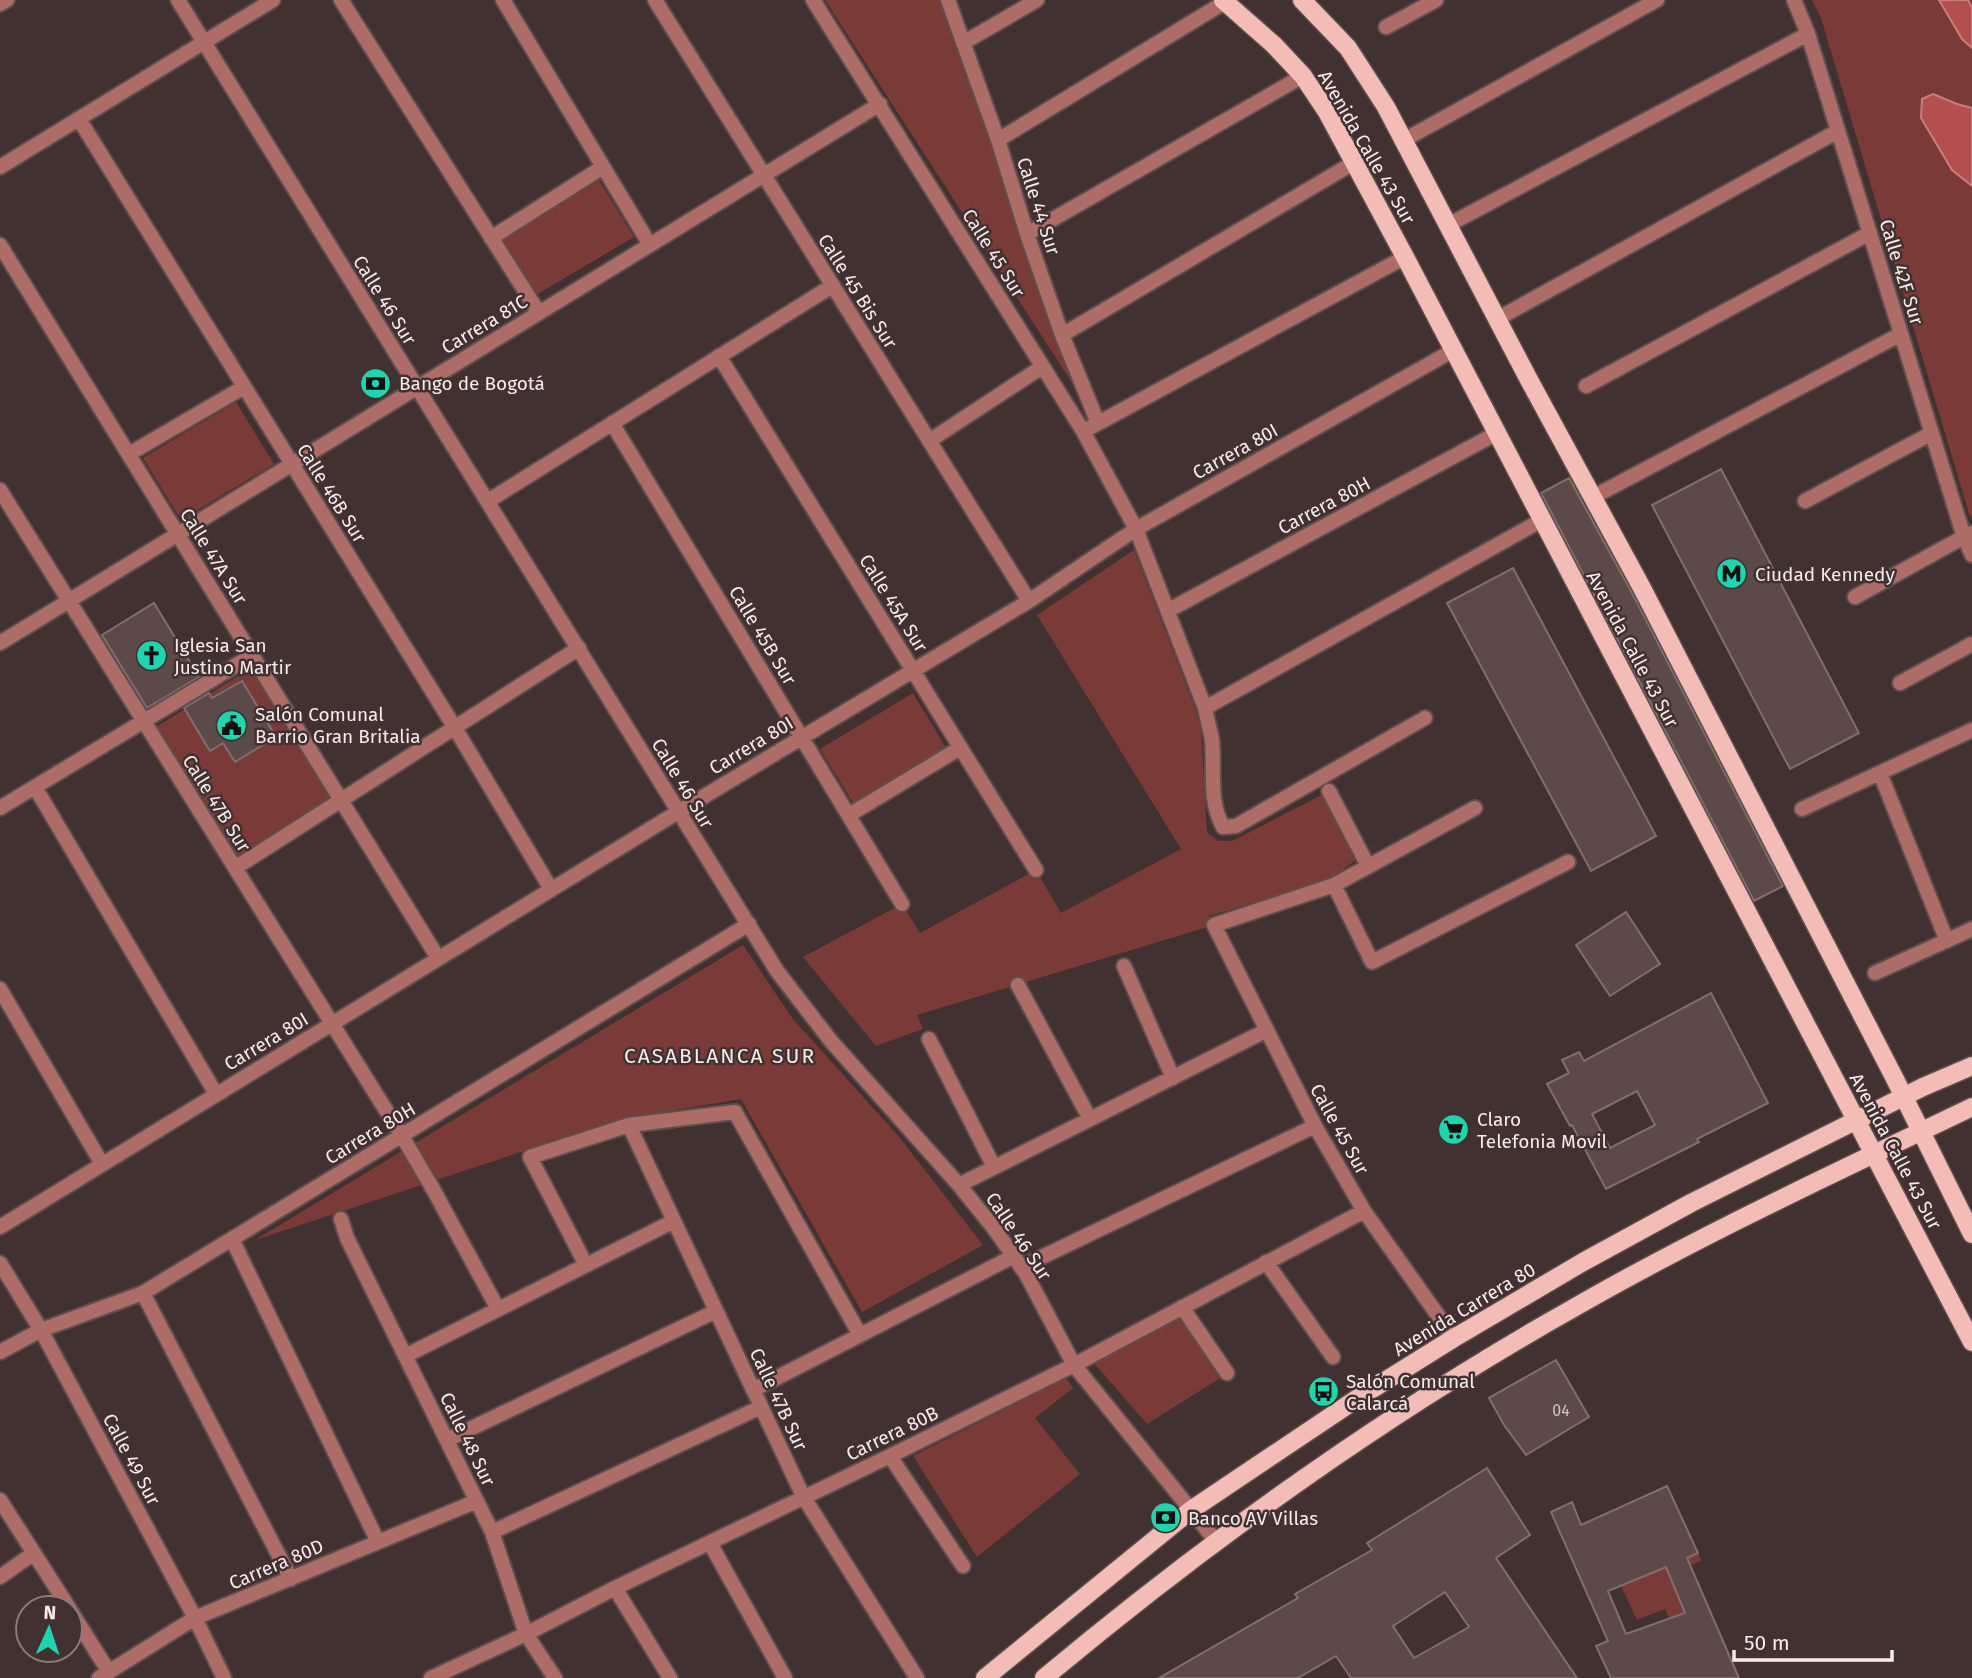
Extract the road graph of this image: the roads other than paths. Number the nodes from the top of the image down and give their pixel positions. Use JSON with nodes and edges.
{"nodes":[{"id":1,"x":7,"y":0,"type":"edge"},
{"id":2,"x":178,"y":0,"type":"edge"},
{"id":3,"x":273,"y":0,"type":"edge"},
{"id":4,"x":341,"y":0,"type":"edge"},
{"id":5,"x":503,"y":0,"type":"edge"},
{"id":6,"x":655,"y":0,"type":"edge"},
{"id":7,"x":813,"y":0,"type":"edge"},
{"id":8,"x":948,"y":0,"type":"edge"},
{"id":9,"x":1037,"y":0,"type":"edge"},
{"id":10,"x":1302,"y":0,"type":"edge"},
{"id":11,"x":1436,"y":0,"type":"edge"},
{"id":12,"x":1657,"y":0,"type":"edge"},
{"id":13,"x":1794,"y":0,"type":"edge"},
{"id":14,"x":1224,"y":1,"type":"edge"},
{"id":15,"x":0,"y":4,"type":"edge"},
{"id":16,"x":1386,"y":27,"type":"dead end"},
{"id":17,"x":1808,"y":34,"type":"junction"},
{"id":18,"x":204,"y":42,"type":"junction"},
{"id":19,"x":962,"y":43,"type":"junction"},
{"id":20,"x":1303,"y":76,"type":"junction"},
{"id":21,"x":880,"y":104,"type":"junction"},
{"id":22,"x":79,"y":119,"type":"junction"},
{"id":23,"x":1838,"y":131,"type":"junction"},
{"id":24,"x":998,"y":140,"type":"junction"},
{"id":25,"x":1404,"y":140,"type":"junction"},
{"id":26,"x":1355,"y":162,"type":"junction"},
{"id":27,"x":0,"y":167,"type":"edge"},
{"id":28,"x":603,"y":167,"type":"junction"},
{"id":29,"x":764,"y":175,"type":"junction"},
{"id":30,"x":1448,"y":225,"type":"junction"},
{"id":31,"x":1870,"y":233,"type":"junction"},
{"id":32,"x":1027,"y":234,"type":"junction"},
{"id":33,"x":491,"y":238,"type":"junction"},
{"id":34,"x":0,"y":245,"type":"edge"},
{"id":35,"x":650,"y":245,"type":"junction"},
{"id":36,"x":1405,"y":257,"type":"junction"},
{"id":37,"x":832,"y":286,"type":"junction"},
{"id":38,"x":539,"y":313,"type":"junction"},
{"id":39,"x":1497,"y":319,"type":"junction"},
{"id":40,"x":1901,"y":334,"type":"junction"},
{"id":41,"x":1062,"y":335,"type":"junction"},
{"id":42,"x":1454,"y":350,"type":"junction"},
{"id":43,"x":719,"y":356,"type":"junction"},
{"id":44,"x":1042,"y":367,"type":"junction"},
{"id":45,"x":1586,"y":386,"type":"dead end"},
{"id":46,"x":244,"y":387,"type":"junction"},
{"id":47,"x":416,"y":388,"type":"junction"},
{"id":48,"x":1098,"y":422,"type":"junction"},
{"id":49,"x":612,"y":423,"type":"junction"},
{"id":50,"x":1083,"y":430,"type":"junction"},
{"id":51,"x":1497,"y":433,"type":"junction"},
{"id":52,"x":1932,"y":433,"type":"junction"},
{"id":53,"x":929,"y":441,"type":"junction"},
{"id":54,"x":129,"y":454,"type":"junction"},
{"id":55,"x":292,"y":464,"type":"junction"},
{"id":56,"x":0,"y":490,"type":"edge"},
{"id":57,"x":1592,"y":497,"type":"junction"},
{"id":58,"x":1805,"y":500,"type":"dead end"},
{"id":59,"x":488,"y":501,"type":"junction"},
{"id":60,"x":1542,"y":520,"type":"junction"},
{"id":61,"x":1136,"y":529,"type":"junction"},
{"id":62,"x":178,"y":534,"type":"junction"},
{"id":63,"x":1968,"y":535,"type":"edge"},
{"id":64,"x":1972,"y":555,"type":"edge"},
{"id":65,"x":1855,"y":597,"type":"dead end"},
{"id":66,"x":69,"y":601,"type":"junction"},
{"id":67,"x":1029,"y":601,"type":"junction"},
{"id":68,"x":1169,"y":610,"type":"junction"},
{"id":69,"x":0,"y":643,"type":"edge"},
{"id":70,"x":1972,"y":643,"type":"edge"},
{"id":71,"x":579,"y":648,"type":"junction"},
{"id":72,"x":253,"y":655,"type":"junction"},
{"id":73,"x":913,"y":670,"type":"junction"},
{"id":74,"x":1900,"y":682,"type":"dead end"},
{"id":75,"x":1205,"y":708,"type":"junction"},
{"id":76,"x":1424,"y":718,"type":"dead end"},
{"id":77,"x":144,"y":721,"type":"junction"},
{"id":78,"x":455,"y":728,"type":"junction"},
{"id":79,"x":1972,"y":732,"type":"edge"},
{"id":80,"x":802,"y":737,"type":"junction"},
{"id":81,"x":960,"y":748,"type":"junction"},
{"id":82,"x":1880,"y":773,"type":"junction"},
{"id":83,"x":35,"y":787,"type":"junction"},
{"id":84,"x":1329,"y":791,"type":"dead end"},
{"id":85,"x":342,"y":800,"type":"junction"},
{"id":86,"x":0,"y":808,"type":"edge"},
{"id":87,"x":1475,"y":808,"type":"dead end"},
{"id":88,"x":1802,"y":809,"type":"dead end"},
{"id":89,"x":678,"y":812,"type":"junction"},
{"id":90,"x":849,"y":815,"type":"junction"},
{"id":91,"x":1568,"y":862,"type":"dead end"},
{"id":92,"x":1368,"y":866,"type":"junction"},
{"id":93,"x":235,"y":868,"type":"junction"},
{"id":94,"x":1036,"y":870,"type":"dead end"},
{"id":95,"x":1334,"y":885,"type":"junction"},
{"id":96,"x":551,"y":889,"type":"junction"},
{"id":97,"x":902,"y":904,"type":"dead end"},
{"id":98,"x":749,"y":924,"type":"junction"},
{"id":99,"x":1972,"y":929,"type":"edge"},
{"id":100,"x":1947,"y":940,"type":"junction"},
{"id":101,"x":438,"y":958,"type":"junction"},
{"id":102,"x":1124,"y":966,"type":"dead end"},
{"id":103,"x":1875,"y":973,"type":"dead end"},
{"id":104,"x":1018,"y":985,"type":"dead end"},
{"id":105,"x":0,"y":989,"type":"edge"},
{"id":106,"x":332,"y":1023,"type":"junction"},
{"id":107,"x":1267,"y":1030,"type":"junction"},
{"id":108,"x":929,"y":1039,"type":"dead end"},
{"id":109,"x":1972,"y":1066,"type":"edge"},
{"id":110,"x":1173,"y":1078,"type":"junction"},
{"id":111,"x":216,"y":1094,"type":"junction"},
{"id":112,"x":1904,"y":1097,"type":"junction"},
{"id":113,"x":1972,"y":1107,"type":"edge"},
{"id":114,"x":1090,"y":1119,"type":"junction"},
{"id":115,"x":1856,"y":1120,"type":"junction"},
{"id":116,"x":629,"y":1125,"type":"junction"},
{"id":117,"x":1315,"y":1126,"type":"junction"},
{"id":118,"x":1921,"y":1132,"type":"junction"},
{"id":119,"x":402,"y":1136,"type":"junction"},
{"id":120,"x":1874,"y":1155,"type":"junction"},
{"id":121,"x":102,"y":1164,"type":"junction"},
{"id":122,"x":994,"y":1167,"type":"junction"},
{"id":123,"x":959,"y":1185,"type":"junction"},
{"id":124,"x":1363,"y":1211,"type":"junction"},
{"id":125,"x":341,"y":1219,"type":"dead end"},
{"id":126,"x":674,"y":1221,"type":"junction"},
{"id":127,"x":0,"y":1227,"type":"edge"},
{"id":128,"x":1972,"y":1234,"type":"edge"},
{"id":129,"x":232,"y":1239,"type":"junction"},
{"id":130,"x":1018,"y":1262,"type":"junction"},
{"id":131,"x":1266,"y":1262,"type":"junction"},
{"id":132,"x":0,"y":1263,"type":"edge"},
{"id":133,"x":586,"y":1265,"type":"junction"},
{"id":134,"x":143,"y":1293,"type":"junction"},
{"id":135,"x":1182,"y":1307,"type":"junction"},
{"id":136,"x":498,"y":1309,"type":"junction"},
{"id":137,"x":716,"y":1311,"type":"junction"},
{"id":138,"x":41,"y":1330,"type":"junction"},
{"id":139,"x":860,"y":1335,"type":"junction"},
{"id":140,"x":1454,"y":1338,"type":"junction"},
{"id":141,"x":1972,"y":1342,"type":"edge"},
{"id":142,"x":0,"y":1352,"type":"edge"},
{"id":143,"x":405,"y":1356,"type":"junction"},
{"id":144,"x":1333,"y":1357,"type":"dead end"},
{"id":145,"x":1074,"y":1365,"type":"junction"},
{"id":146,"x":1227,"y":1373,"type":"dead end"},
{"id":147,"x":753,"y":1390,"type":"junction"},
{"id":148,"x":761,"y":1407,"type":"junction"},
{"id":149,"x":447,"y":1440,"type":"junction"},
{"id":150,"x":890,"y":1456,"type":"junction"},
{"id":151,"x":803,"y":1496,"type":"junction"},
{"id":152,"x":0,"y":1500,"type":"edge"},
{"id":153,"x":477,"y":1501,"type":"junction"},
{"id":154,"x":1191,"y":1510,"type":"junction"},
{"id":155,"x":492,"y":1532,"type":"junction"},
{"id":156,"x":1216,"y":1541,"type":"junction"},
{"id":157,"x":378,"y":1542,"type":"junction"},
{"id":158,"x":710,"y":1543,"type":"junction"},
{"id":159,"x":34,"y":1553,"type":"junction"},
{"id":160,"x":963,"y":1566,"type":"dead end"},
{"id":161,"x":0,"y":1577,"type":"edge"},
{"id":162,"x":291,"y":1578,"type":"junction"},
{"id":163,"x":615,"y":1588,"type":"junction"},
{"id":164,"x":60,"y":1594,"type":"edge"},
{"id":165,"x":195,"y":1618,"type":"junction"},
{"id":166,"x":526,"y":1634,"type":"junction"},
{"id":167,"x":84,"y":1637,"type":"edge"},
{"id":168,"x":104,"y":1675,"type":"edge"},
{"id":169,"x":438,"y":1676,"type":"edge"},
{"id":170,"x":224,"y":1678,"type":"edge"},
{"id":171,"x":555,"y":1678,"type":"edge"},
{"id":172,"x":670,"y":1678,"type":"edge"},
{"id":173,"x":785,"y":1678,"type":"edge"},
{"id":174,"x":917,"y":1678,"type":"edge"},
{"id":175,"x":985,"y":1678,"type":"edge"},
{"id":176,"x":1044,"y":1678,"type":"edge"}],
"edges":[{"from":1,"to":15,"type":"street"},
{"from":2,"to":18,"type":"street","name":"Calle 46 Sur"},
{"from":3,"to":18,"type":"street"},
{"from":4,"to":33,"type":"street"},
{"from":5,"to":28,"type":"street"},
{"from":6,"to":29,"type":"street","name":"Calle 45 Bis Sur"},
{"from":7,"to":21,"type":"street","name":"Calle 45 Sur"},
{"from":8,"to":19,"type":"street","name":"Calle 44 Sur"},
{"from":9,"to":19,"type":"street"},
{"from":10,"to":25,"type":"main road","name":"Avenida Calle 43 Sur"},
{"from":11,"to":16,"type":"street"},
{"from":12,"to":25,"type":"street"},
{"from":13,"to":17,"type":"street","name":"Calle 42F Sur"},
{"from":14,"to":20,"type":"main road","name":"Avenida Calle 43 Sur"},
{"from":14,"to":24,"type":"street"},
{"from":17,"to":23,"type":"street","name":"Calle 42F Sur"},
{"from":17,"to":30,"type":"street"},
{"from":18,"to":22,"type":"street"},
{"from":18,"to":47,"type":"street","name":"Calle 46 Sur"},
{"from":19,"to":24,"type":"street","name":"Calle 44 Sur"},
{"from":20,"to":26,"type":"main road","name":"Avenida Calle 43 Sur"},
{"from":20,"to":32,"type":"street"},
{"from":21,"to":29,"type":"street","name":"Carrera 81C"},
{"from":21,"to":44,"type":"street","name":"Calle 45 Sur"},
{"from":22,"to":27,"type":"street"},
{"from":22,"to":46,"type":"street","name":"Calle 46B Sur"},
{"from":23,"to":31,"type":"street","name":"Calle 42F Sur"},
{"from":23,"to":39,"type":"street"},
{"from":24,"to":32,"type":"street","name":"Calle 44 Sur"},
{"from":25,"to":30,"type":"main road","name":"Avenida Calle 43 Sur"},
{"from":26,"to":36,"type":"main road","name":"Avenida Calle 43 Sur"},
{"from":26,"to":41,"type":"street"},
{"from":28,"to":33,"type":"street"},
{"from":28,"to":35,"type":"street"},
{"from":29,"to":35,"type":"street","name":"Carrera 81C"},
{"from":29,"to":37,"type":"street","name":"Calle 45 Bis Sur"},
{"from":30,"to":39,"type":"main road","name":"Avenida Calle 43 Sur"},
{"from":31,"to":40,"type":"street","name":"Calle 42F Sur"},
{"from":31,"to":45,"type":"street"},
{"from":32,"to":41,"type":"street","name":"Calle 44 Sur"},
{"from":33,"to":38,"type":"street"},
{"from":34,"to":54,"type":"street","name":"Calle 47A Sur"},
{"from":35,"to":38,"type":"street","name":"Carrera 81C"},
{"from":36,"to":42,"type":"main road","name":"Avenida Calle 43 Sur"},
{"from":36,"to":48,"type":"street"},
{"from":37,"to":43,"type":"street"},
{"from":37,"to":53,"type":"street","name":"Calle 45 Bis Sur"},
{"from":38,"to":47,"type":"street","name":"Carrera 81C"},
{"from":39,"to":57,"type":"main road","name":"Avenida Calle 43 Sur"},
{"from":40,"to":52,"type":"street","name":"Calle 42F Sur"},
{"from":40,"to":57,"type":"street"},
{"from":41,"to":48,"type":"street","name":"Calle 44 Sur"},
{"from":42,"to":51,"type":"main road","name":"Avenida Calle 43 Sur"},
{"from":42,"to":61,"type":"street","name":"Carrera 80I"},
{"from":43,"to":49,"type":"street"},
{"from":43,"to":73,"type":"street","name":"Calle 45A Sur"},
{"from":44,"to":50,"type":"street","name":"Calle 45 Sur"},
{"from":44,"to":53,"type":"street"},
{"from":46,"to":54,"type":"street"},
{"from":46,"to":55,"type":"street","name":"Calle 46B Sur"},
{"from":47,"to":55,"type":"street","name":"Carrera 81C"},
{"from":47,"to":59,"type":"street","name":"Calle 46 Sur"},
{"from":48,"to":50,"type":"street"},
{"from":49,"to":59,"type":"street"},
{"from":49,"to":80,"type":"street","name":"Calle 45B Sur"},
{"from":50,"to":61,"type":"street","name":"Calle 45 Sur"},
{"from":51,"to":60,"type":"main road","name":"Avenida Calle 43 Sur"},
{"from":51,"to":68,"type":"street","name":"Carrera 80H"},
{"from":52,"to":58,"type":"street"},
{"from":52,"to":63,"type":"street","name":"Calle 42F Sur"},
{"from":53,"to":67,"type":"street","name":"Calle 45 Bis Sur"},
{"from":54,"to":62,"type":"street","name":"Calle 47A Sur"},
{"from":55,"to":62,"type":"street","name":"Carrera 81C"},
{"from":55,"to":78,"type":"street","name":"Calle 46B Sur"},
{"from":56,"to":66,"type":"street","name":"Calle 47B Sur"},
{"from":57,"to":112,"type":"main road","name":"Avenida Calle 43 Sur"},
{"from":59,"to":71,"type":"street","name":"Calle 46 Sur"},
{"from":60,"to":75,"type":"street"},
{"from":60,"to":115,"type":"main road","name":"Avenida Calle 43 Sur"},
{"from":61,"to":67,"type":"street","name":"Carrera 80I"},
{"from":61,"to":68,"type":"street","name":"Calle 45 Sur"},
{"from":62,"to":66,"type":"street","name":"Carrera 81C"},
{"from":62,"to":72,"type":"street","name":"Calle 47A Sur"},
{"from":63,"to":64,"type":"street","name":"Calle 42F Sur"},
{"from":63,"to":65,"type":"street"},
{"from":66,"to":69,"type":"street","name":"Carrera 81C"},
{"from":66,"to":77,"type":"street","name":"Calle 47B Sur"},
{"from":67,"to":73,"type":"street","name":"Carrera 80I"},
{"from":68,"to":75,"type":"street","name":"Calle 45 Sur"},
{"from":70,"to":74,"type":"street"},
{"from":71,"to":78,"type":"street"},
{"from":71,"to":89,"type":"street","name":"Calle 46 Sur"},
{"from":72,"to":77,"type":"street"},
{"from":72,"to":85,"type":"street","name":"Calle 47A Sur"},
{"from":73,"to":80,"type":"street","name":"Carrera 80I"},
{"from":73,"to":81,"type":"street","name":"Calle 45A Sur"},
{"from":75,"to":76,"type":"street","name":"Calle 45 Sur"},
{"from":77,"to":83,"type":"street"},
{"from":77,"to":93,"type":"street","name":"Calle 47B Sur"},
{"from":78,"to":85,"type":"street"},
{"from":78,"to":96,"type":"street","name":"Calle 46B Sur"},
{"from":79,"to":82,"type":"street"},
{"from":80,"to":89,"type":"street","name":"Carrera 80I"},
{"from":80,"to":90,"type":"street","name":"Calle 45B Sur"},
{"from":81,"to":90,"type":"street"},
{"from":81,"to":94,"type":"street","name":"Calle 45A Sur"},
{"from":82,"to":88,"type":"street"},
{"from":82,"to":100,"type":"street"},
{"from":83,"to":86,"type":"street"},
{"from":83,"to":111,"type":"street"},
{"from":84,"to":92,"type":"street"},
{"from":85,"to":93,"type":"street"},
{"from":85,"to":101,"type":"street","name":"Calle 47A Sur"},
{"from":87,"to":92,"type":"street"},
{"from":89,"to":96,"type":"street","name":"Carrera 80I"},
{"from":89,"to":98,"type":"street","name":"Calle 46 Sur"},
{"from":90,"to":97,"type":"street","name":"Calle 45B Sur"},
{"from":91,"to":95,"type":"street"},
{"from":92,"to":95,"type":"street"},
{"from":93,"to":106,"type":"street","name":"Calle 47B Sur"},
{"from":95,"to":107,"type":"street","name":"Calle 45 Sur"},
{"from":96,"to":101,"type":"street","name":"Carrera 80I"},
{"from":98,"to":119,"type":"street","name":"Carrera 80H"},
{"from":98,"to":123,"type":"street","name":"Calle 46 Sur"},
{"from":99,"to":100,"type":"street"},
{"from":100,"to":103,"type":"street"},
{"from":101,"to":106,"type":"street","name":"Carrera 80I"},
{"from":102,"to":110,"type":"street"},
{"from":104,"to":114,"type":"street"},
{"from":105,"to":121,"type":"street"},
{"from":106,"to":111,"type":"street","name":"Carrera 80I"},
{"from":106,"to":119,"type":"street","name":"Calle 47B Sur"},
{"from":107,"to":110,"type":"street"},
{"from":107,"to":117,"type":"street","name":"Calle 45 Sur"},
{"from":108,"to":122,"type":"street"},
{"from":109,"to":112,"type":"main road","name":"Avenida Carrera 80"},
{"from":110,"to":114,"type":"street"},
{"from":111,"to":121,"type":"street","name":"Carrera 80I"},
{"from":112,"to":115,"type":"main road","name":"Avenida Carrera 80"},
{"from":112,"to":118,"type":"main road","name":"Avenida Calle 43 Sur"},
{"from":113,"to":118,"type":"main road"},
{"from":114,"to":122,"type":"street"},
{"from":115,"to":120,"type":"main road","name":"Avenida Calle 43 Sur"},
{"from":115,"to":140,"type":"main road","name":"Avenida Carrera 80"},
{"from":116,"to":126,"type":"street","name":"Calle 47B Sur"},
{"from":116,"to":133,"type":"street"},
{"from":116,"to":139,"type":"street"},
{"from":117,"to":124,"type":"street","name":"Calle 45 Sur"},
{"from":117,"to":130,"type":"street"},
{"from":118,"to":120,"type":"main road"},
{"from":118,"to":128,"type":"main road","name":"Avenida Calle 43 Sur"},
{"from":119,"to":129,"type":"street","name":"Carrera 80H"},
{"from":119,"to":136,"type":"street"},
{"from":120,"to":141,"type":"main road","name":"Avenida Calle 43 Sur"},
{"from":120,"to":156,"type":"main road"},
{"from":121,"to":127,"type":"street","name":"Carrera 80I"},
{"from":122,"to":123,"type":"street"},
{"from":123,"to":130,"type":"street","name":"Calle 46 Sur"},
{"from":124,"to":131,"type":"street","name":"Carrera 80B"},
{"from":124,"to":140,"type":"street","name":"Calle 45 Sur"},
{"from":125,"to":143,"type":"street","name":"Calle 48 Sur"},
{"from":126,"to":133,"type":"street"},
{"from":126,"to":137,"type":"street","name":"Calle 47B Sur"},
{"from":129,"to":134,"type":"street","name":"Carrera 80H"},
{"from":129,"to":157,"type":"street"},
{"from":130,"to":139,"type":"street"},
{"from":130,"to":145,"type":"street","name":"Calle 46 Sur"},
{"from":131,"to":135,"type":"street","name":"Carrera 80B"},
{"from":131,"to":144,"type":"street"},
{"from":132,"to":138,"type":"street","name":"Calle 49 Sur"},
{"from":133,"to":136,"type":"street"},
{"from":134,"to":138,"type":"street","name":"Carrera 80H"},
{"from":134,"to":162,"type":"street"},
{"from":135,"to":145,"type":"street","name":"Carrera 80B"},
{"from":135,"to":146,"type":"street"},
{"from":136,"to":143,"type":"street"},
{"from":137,"to":147,"type":"street","name":"Calle 47B Sur"},
{"from":137,"to":149,"type":"street"},
{"from":138,"to":142,"type":"street","name":"Carrera 80H"},
{"from":138,"to":165,"type":"street","name":"Calle 49 Sur"},
{"from":139,"to":147,"type":"street"},
{"from":140,"to":154,"type":"main road","name":"Avenida Carrera 80"},
{"from":143,"to":149,"type":"street","name":"Calle 48 Sur"},
{"from":145,"to":150,"type":"street","name":"Carrera 80B"},
{"from":145,"to":154,"type":"street","name":"Calle 46 Sur"},
{"from":147,"to":148,"type":"street","name":"Calle 47B Sur"},
{"from":148,"to":151,"type":"street","name":"Calle 47B Sur"},
{"from":148,"to":155,"type":"street"},
{"from":149,"to":153,"type":"street","name":"Calle 48 Sur"},
{"from":150,"to":151,"type":"street","name":"Carrera 80B"},
{"from":150,"to":160,"type":"street"},
{"from":151,"to":158,"type":"street","name":"Carrera 80B"},
{"from":151,"to":174,"type":"street","name":"Calle 47B Sur"},
{"from":152,"to":159,"type":"street"},
{"from":153,"to":155,"type":"street","name":"Calle 48 Sur"},
{"from":153,"to":157,"type":"street","name":"Carrera 80D"},
{"from":154,"to":156,"type":"street","name":"Calle 46 Sur"},
{"from":154,"to":175,"type":"main road","name":"Avenida Carrera 80"},
{"from":155,"to":166,"type":"street","name":"Calle 48 Sur"},
{"from":156,"to":176,"type":"main road"},
{"from":157,"to":162,"type":"street","name":"Carrera 80D"},
{"from":158,"to":163,"type":"street","name":"Carrera 80B"},
{"from":158,"to":173,"type":"street"},
{"from":159,"to":161,"type":"street"},
{"from":159,"to":164,"type":"street"},
{"from":162,"to":165,"type":"street","name":"Carrera 80D"},
{"from":163,"to":166,"type":"street","name":"Carrera 80B"},
{"from":163,"to":172,"type":"street"},
{"from":165,"to":168,"type":"street","name":"Carrera 80D"},
{"from":165,"to":170,"type":"street","name":"Calle 49 Sur"},
{"from":166,"to":169,"type":"street","name":"Carrera 80B"},
{"from":166,"to":171,"type":"street","name":"Calle 48 Sur"},
{"from":167,"to":168,"type":"street"}]}
